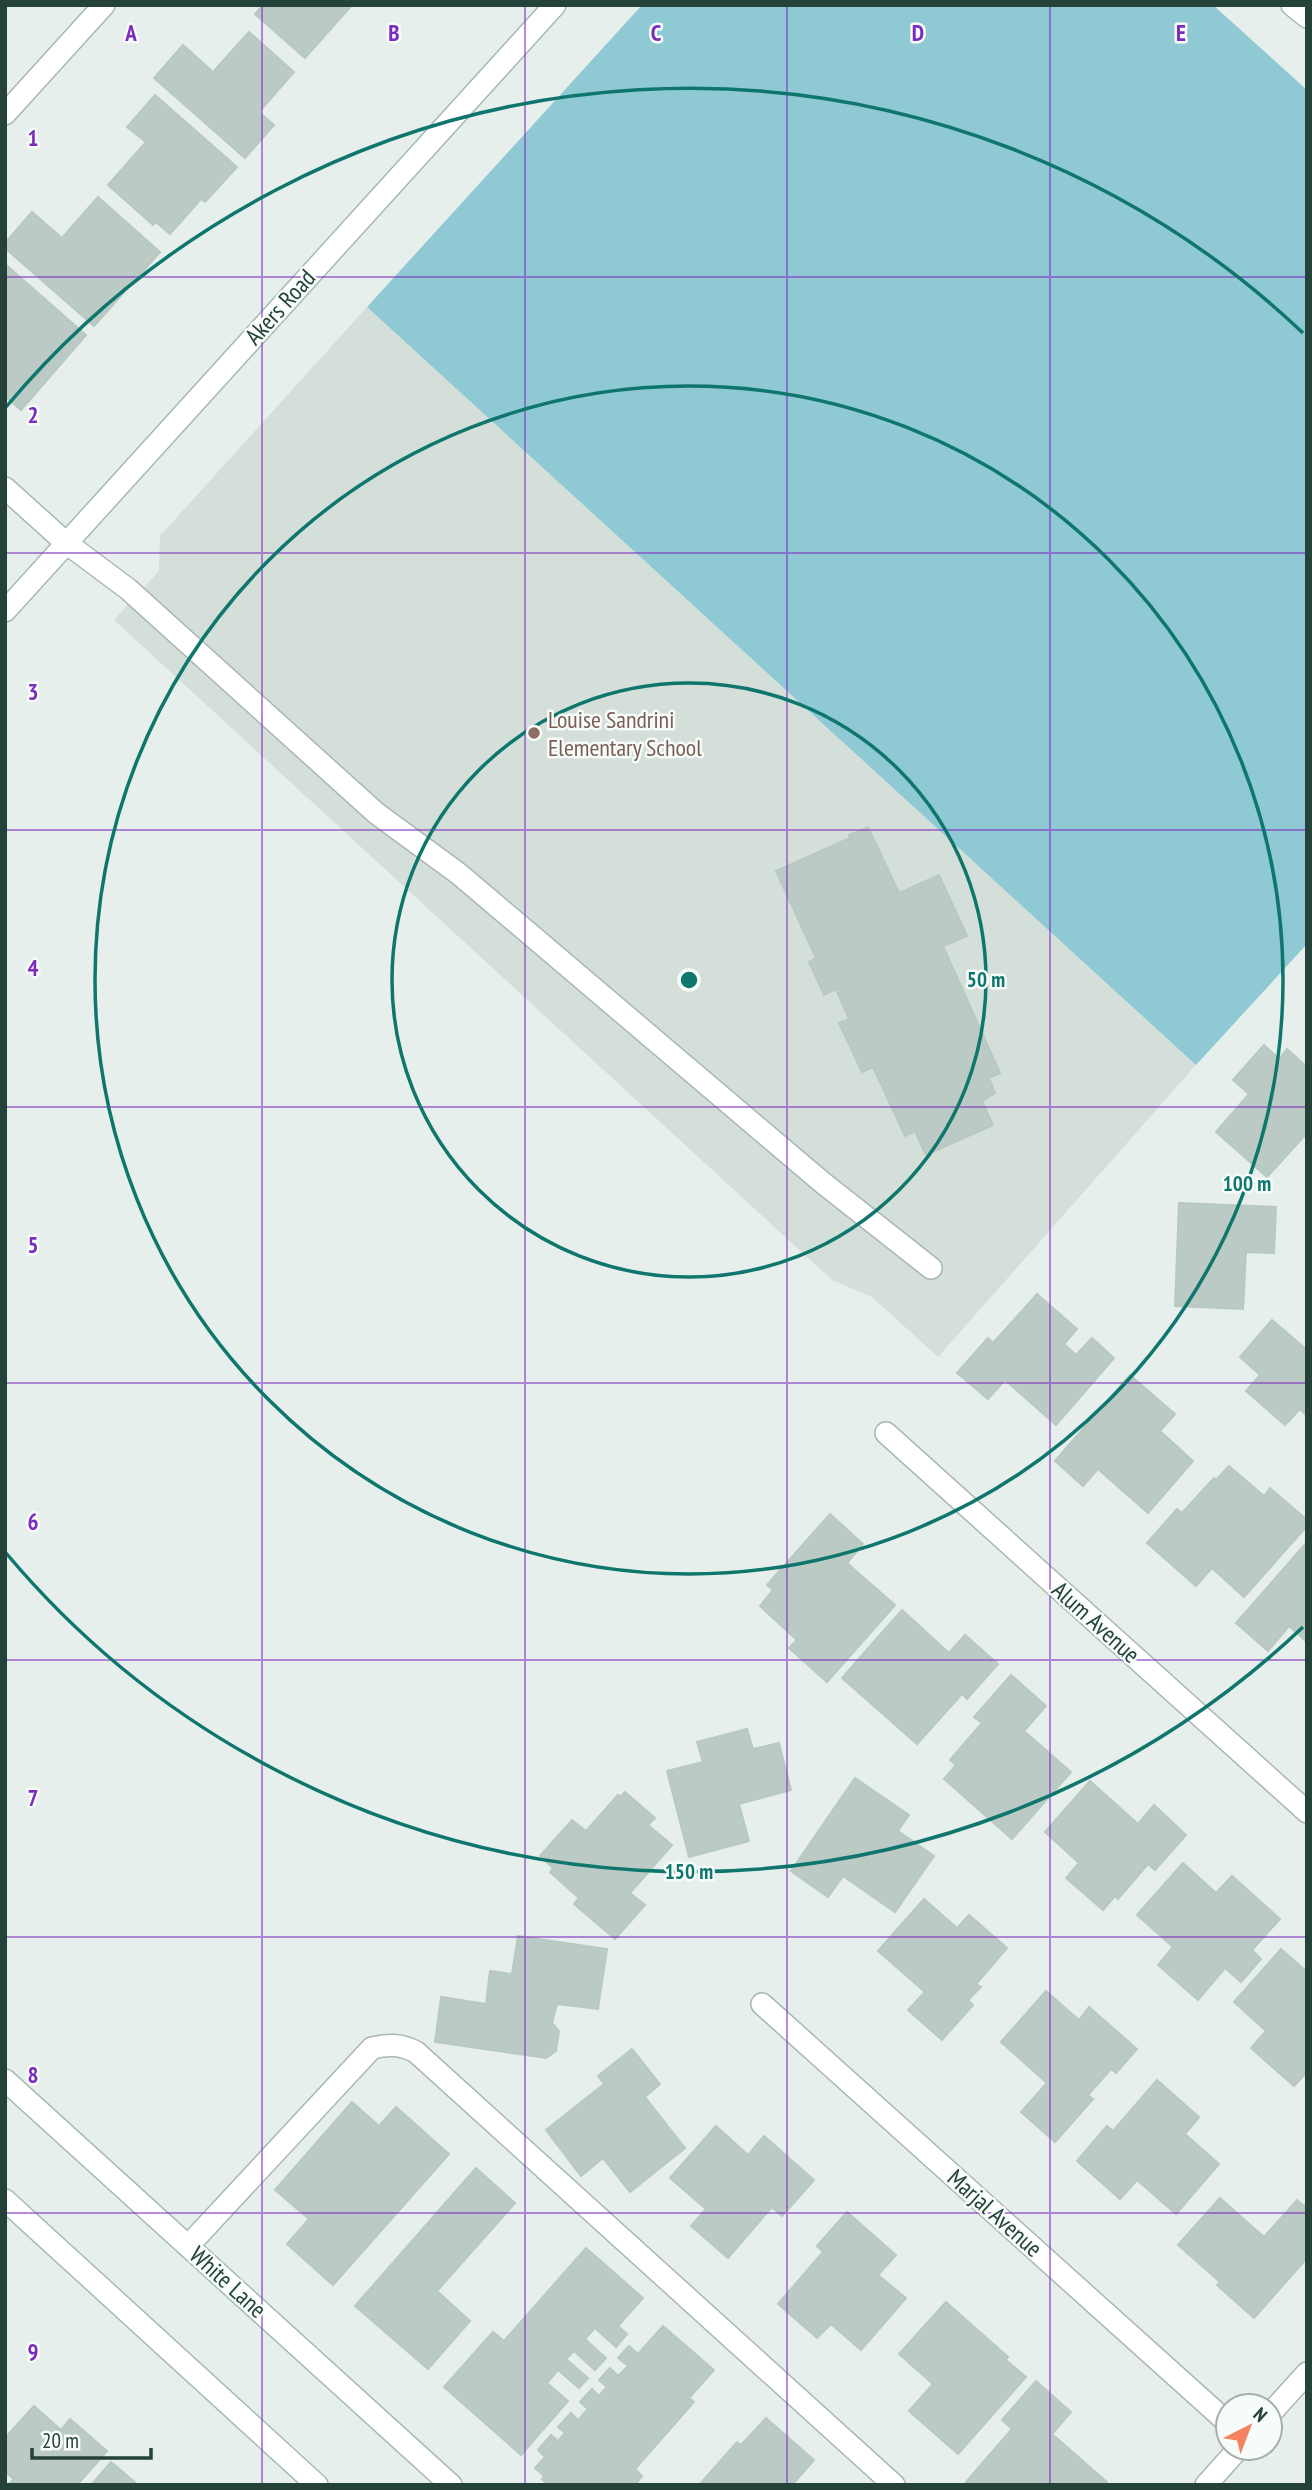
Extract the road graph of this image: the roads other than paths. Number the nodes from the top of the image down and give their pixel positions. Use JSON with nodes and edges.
{"nodes":[{"id":1,"x":104,"y":5,"type":"edge"},
{"id":2,"x":555,"y":5,"type":"edge"},
{"id":3,"x":1292,"y":5,"type":"edge"},
{"id":4,"x":1307,"y":18,"type":"edge"},
{"id":5,"x":5,"y":114,"type":"edge"},
{"id":6,"x":5,"y":488,"type":"edge"},
{"id":7,"x":65,"y":542,"type":"junction"},
{"id":8,"x":5,"y":611,"type":"edge"},
{"id":9,"x":931,"y":1268,"type":"dead end"},
{"id":10,"x":886,"y":1433,"type":"dead end"},
{"id":11,"x":1307,"y":1812,"type":"edge"},
{"id":12,"x":762,"y":2004,"type":"dead end"},
{"id":13,"x":5,"y":2080,"type":"edge"},
{"id":14,"x":5,"y":2200,"type":"edge"},
{"id":15,"x":188,"y":2246,"type":"junction"},
{"id":16,"x":1307,"y":2373,"type":"edge"},
{"id":17,"x":1284,"y":2398,"type":"edge"},
{"id":18,"x":1214,"y":2410,"type":"edge"},
{"id":19,"x":1227,"y":2462,"type":"edge"},
{"id":20,"x":317,"y":2485,"type":"edge"},
{"id":21,"x":451,"y":2485,"type":"edge"},
{"id":22,"x":894,"y":2485,"type":"edge"},
{"id":23,"x":1206,"y":2485,"type":"edge"}],
"edges":[{"from":1,"to":5,"type":"street"},
{"from":2,"to":7,"type":"street","name":"Akers Road"},
{"from":3,"to":4,"type":"street"},
{"from":6,"to":7,"type":"street"},
{"from":7,"to":8,"type":"street","name":"Akers Road"},
{"from":7,"to":9,"type":"street"},
{"from":10,"to":11,"type":"street","name":"Alum Avenue"},
{"from":12,"to":18,"type":"street","name":"Marjal Avenue"},
{"from":13,"to":15,"type":"street","name":"White Lane"},
{"from":14,"to":20,"type":"street"},
{"from":15,"to":21,"type":"street","name":"White Lane"},
{"from":15,"to":22,"type":"street"},
{"from":16,"to":17,"type":"street"},
{"from":19,"to":23,"type":"street"}]}
